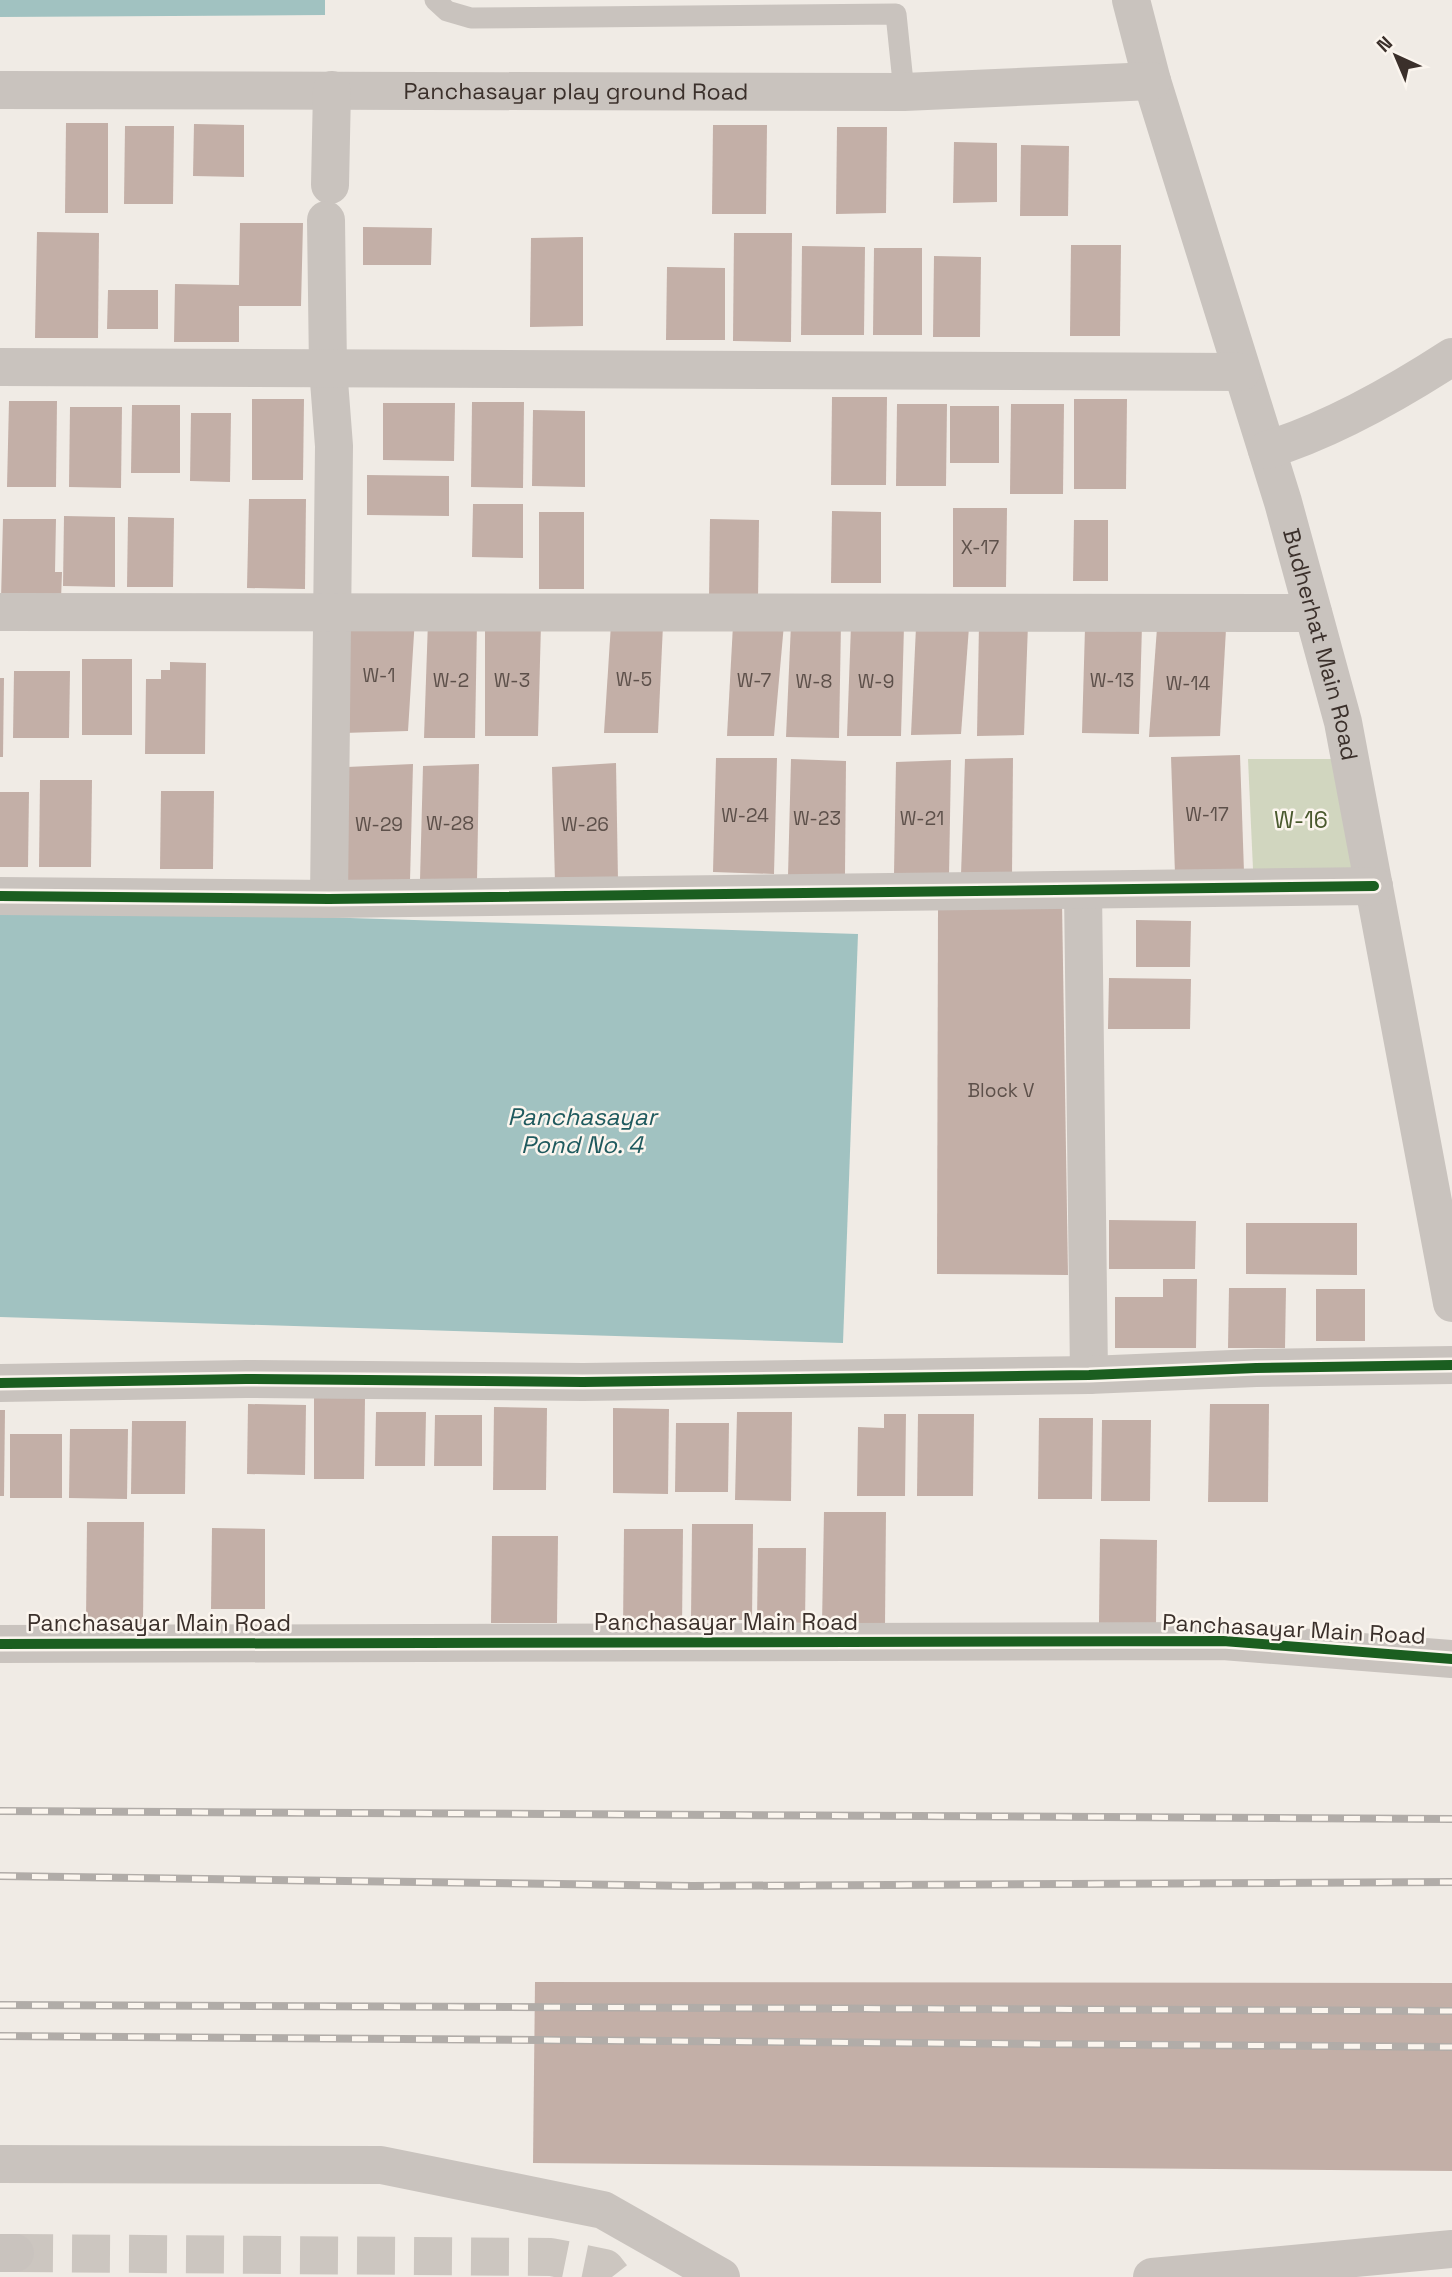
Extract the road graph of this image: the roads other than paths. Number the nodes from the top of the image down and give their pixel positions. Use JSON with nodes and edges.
{"nodes":[{"id":1,"x":435,"y":0,"type":"edge"},
{"id":2,"x":1131,"y":0,"type":"edge"},
{"id":3,"x":898,"y":7,"type":"edge"},
{"id":4,"x":1152,"y":81,"type":"junction"},
{"id":5,"x":0,"y":90,"type":"edge"},
{"id":6,"x":332,"y":90,"type":"junction"},
{"id":7,"x":904,"y":92,"type":"junction"},
{"id":8,"x":1452,"y":357,"type":"edge"},
{"id":9,"x":0,"y":367,"type":"edge"},
{"id":10,"x":328,"y":369,"type":"junction"},
{"id":11,"x":1241,"y":372,"type":"junction"},
{"id":12,"x":1267,"y":450,"type":"junction"},
{"id":13,"x":332,"y":610,"type":"junction"},
{"id":14,"x":0,"y":612,"type":"edge"},
{"id":15,"x":1313,"y":613,"type":"junction"},
{"id":16,"x":1374,"y":886,"type":"junction"},
{"id":17,"x":1083,"y":890,"type":"junction"},
{"id":18,"x":0,"y":896,"type":"edge"},
{"id":19,"x":329,"y":900,"type":"junction"},
{"id":20,"x":1452,"y":1303,"type":"edge"},
{"id":21,"x":1452,"y":1365,"type":"edge"},
{"id":22,"x":1089,"y":1375,"type":"junction"},
{"id":23,"x":0,"y":1383,"type":"edge"},
{"id":24,"x":0,"y":1644,"type":"edge"},
{"id":25,"x":1452,"y":1658,"type":"edge"},
{"id":26,"x":0,"y":2164,"type":"edge"},
{"id":27,"x":1452,"y":2249,"type":"edge"},
{"id":28,"x":721,"y":2277,"type":"edge"},
{"id":29,"x":1152,"y":2277,"type":"edge"}],
"edges":[{"from":1,"to":3,"type":"lane"},
{"from":2,"to":4,"type":"street","name":"Budherhat Main Road"},
{"from":3,"to":7,"type":"lane"},
{"from":4,"to":7,"type":"street","name":"Panchasayar play ground Road"},
{"from":4,"to":11,"type":"street","name":"Budherhat Main Road"},
{"from":5,"to":6,"type":"street","name":"Panchasayar play ground Road"},
{"from":6,"to":7,"type":"street","name":"Panchasayar play ground Road"},
{"from":6,"to":10,"type":"street"},
{"from":8,"to":12,"type":"street"},
{"from":9,"to":10,"type":"street"},
{"from":10,"to":11,"type":"street"},
{"from":10,"to":13,"type":"street"},
{"from":11,"to":12,"type":"street","name":"Budherhat Main Road"},
{"from":12,"to":15,"type":"street","name":"Budherhat Main Road"},
{"from":13,"to":14,"type":"street"},
{"from":13,"to":15,"type":"street"},
{"from":13,"to":19,"type":"street"},
{"from":15,"to":16,"type":"street","name":"Budherhat Main Road"},
{"from":16,"to":17,"type":"street"},
{"from":16,"to":20,"type":"street","name":"Budherhat Main Road"},
{"from":17,"to":19,"type":"street"},
{"from":17,"to":22,"type":"street"},
{"from":18,"to":19,"type":"street"},
{"from":21,"to":22,"type":"street"},
{"from":22,"to":23,"type":"street"},
{"from":24,"to":25,"type":"street","name":"Panchasayar Main Road"},
{"from":26,"to":28,"type":"street"},
{"from":27,"to":29,"type":"street"}]}
